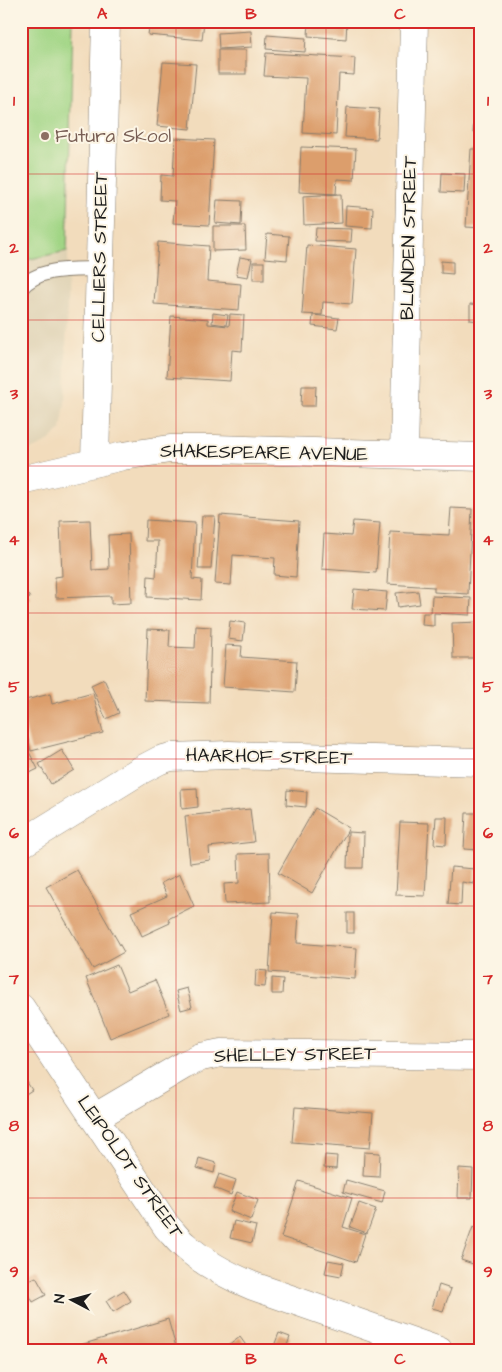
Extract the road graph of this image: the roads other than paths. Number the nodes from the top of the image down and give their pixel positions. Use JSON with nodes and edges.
{"nodes":[{"id":1,"x":106,"y":21,"type":"edge"},
{"id":2,"x":414,"y":21,"type":"edge"},
{"id":3,"x":100,"y":269,"type":"junction"},
{"id":4,"x":21,"y":288,"type":"edge"},
{"id":5,"x":404,"y":454,"type":"junction"},
{"id":6,"x":481,"y":457,"type":"edge"},
{"id":7,"x":95,"y":462,"type":"junction"},
{"id":8,"x":21,"y":480,"type":"edge"},
{"id":9,"x":481,"y":762,"type":"edge"},
{"id":10,"x":21,"y":844,"type":"edge"},
{"id":11,"x":21,"y":1008,"type":"edge"},
{"id":12,"x":481,"y":1056,"type":"edge"},
{"id":13,"x":94,"y":1118,"type":"junction"},
{"id":14,"x":439,"y":1351,"type":"edge"}],
"edges":[{"from":1,"to":3,"type":"street","name":"CELLIERS STREET"},
{"from":2,"to":5,"type":"street","name":"BLUNDEN STREET"},
{"from":3,"to":4,"type":"lane"},
{"from":3,"to":7,"type":"street","name":"CELLIERS STREET"},
{"from":5,"to":6,"type":"street","name":"SHAKESPEARE AVENUE"},
{"from":5,"to":7,"type":"street","name":"SHAKESPEARE AVENUE"},
{"from":7,"to":8,"type":"street","name":"SHAKESPEARE AVENUE"},
{"from":9,"to":10,"type":"street","name":"HAARHOF STREET"},
{"from":11,"to":13,"type":"street","name":"LEIPOLDT STREET"},
{"from":12,"to":13,"type":"street","name":"SHELLEY STREET"},
{"from":13,"to":14,"type":"street","name":"LEIPOLDT STREET"}]}
